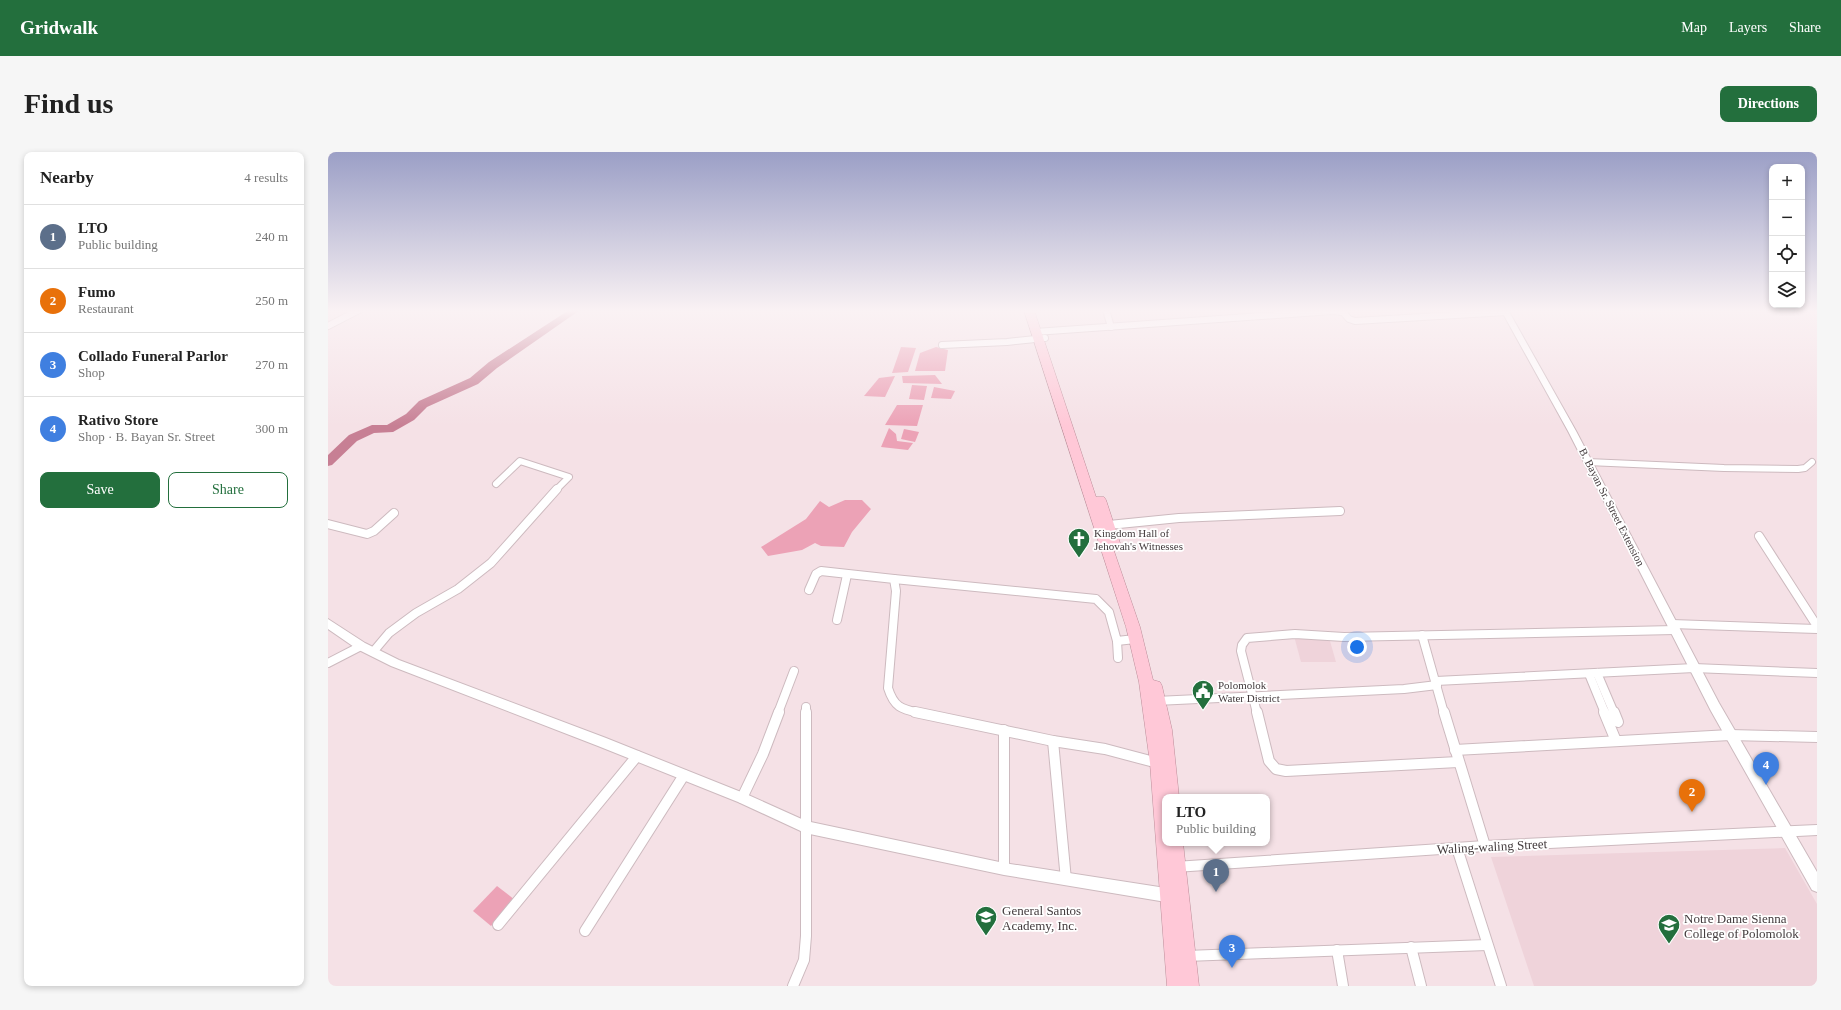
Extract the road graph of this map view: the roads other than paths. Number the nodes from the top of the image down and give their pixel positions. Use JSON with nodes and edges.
{"nodes":[{"id":1,"x":1044,"y":349,"type":"edge"},
{"id":2,"x":1045,"y":349,"type":"edge"},
{"id":3,"x":1527,"y":349,"type":"edge"},
{"id":4,"x":1588,"y":462,"type":"junction"},
{"id":5,"x":1812,"y":462,"type":"dead end"},
{"id":6,"x":496,"y":484,"type":"dead end"},
{"id":7,"x":1340,"y":511,"type":"dead end"},
{"id":8,"x":394,"y":513,"type":"dead end"},
{"id":9,"x":328,"y":524,"type":"edge"},
{"id":10,"x":1109,"y":525,"type":"junction"},
{"id":11,"x":1759,"y":536,"type":"dead end"},
{"id":12,"x":847,"y":575,"type":"junction"},
{"id":13,"x":894,"y":580,"type":"junction"},
{"id":14,"x":809,"y":590,"type":"dead end"},
{"id":15,"x":837,"y":620,"type":"dead end"},
{"id":16,"x":328,"y":623,"type":"edge"},
{"id":17,"x":1817,"y":626,"type":"edge"},
{"id":18,"x":1673,"y":627,"type":"junction"},
{"id":19,"x":1817,"y":629,"type":"edge"},
{"id":20,"x":1422,"y":635,"type":"junction"},
{"id":21,"x":1135,"y":640,"type":"junction"},
{"id":22,"x":1117,"y":641,"type":"junction"},
{"id":23,"x":361,"y":646,"type":"junction"},
{"id":24,"x":373,"y":652,"type":"junction"},
{"id":25,"x":1118,"y":658,"type":"dead end"},
{"id":26,"x":328,"y":663,"type":"edge"},
{"id":27,"x":1694,"y":668,"type":"junction"},
{"id":28,"x":794,"y":671,"type":"dead end"},
{"id":29,"x":1593,"y":673,"type":"junction"},
{"id":30,"x":1817,"y":673,"type":"edge"},
{"id":31,"x":1436,"y":683,"type":"junction"},
{"id":32,"x":1253,"y":696,"type":"junction"},
{"id":33,"x":1153,"y":702,"type":"junction"},
{"id":34,"x":806,"y":707,"type":"dead end"},
{"id":35,"x":1618,"y":722,"type":"dead end"},
{"id":36,"x":1004,"y":730,"type":"junction"},
{"id":37,"x":1730,"y":735,"type":"junction"},
{"id":38,"x":1817,"y":738,"type":"edge"},
{"id":39,"x":1616,"y":740,"type":"junction"},
{"id":40,"x":1053,"y":741,"type":"junction"},
{"id":41,"x":1455,"y":750,"type":"junction"},
{"id":42,"x":637,"y":756,"type":"junction"},
{"id":43,"x":1458,"y":762,"type":"junction"},
{"id":44,"x":1158,"y":763,"type":"junction"},
{"id":45,"x":684,"y":775,"type":"junction"},
{"id":46,"x":1162,"y":794,"type":"edge"},
{"id":47,"x":1171,"y":794,"type":"edge"},
{"id":48,"x":742,"y":798,"type":"junction"},
{"id":49,"x":806,"y":827,"type":"junction"},
{"id":50,"x":1786,"y":830,"type":"junction"},
{"id":51,"x":1817,"y":830,"type":"edge"},
{"id":52,"x":1169,"y":846,"type":"edge"},
{"id":53,"x":1175,"y":846,"type":"edge"},
{"id":54,"x":1485,"y":846,"type":"junction"},
{"id":55,"x":1457,"y":848,"type":"junction"},
{"id":56,"x":1004,"y":868,"type":"junction"},
{"id":57,"x":1172,"y":868,"type":"junction"},
{"id":58,"x":1066,"y":880,"type":"junction"},
{"id":59,"x":1817,"y":885,"type":"edge"},
{"id":60,"x":1175,"y":896,"type":"junction"},
{"id":61,"x":498,"y":925,"type":"dead end"},
{"id":62,"x":585,"y":931,"type":"dead end"},
{"id":63,"x":1487,"y":945,"type":"junction"},
{"id":64,"x":1411,"y":947,"type":"junction"},
{"id":65,"x":1337,"y":950,"type":"junction"},
{"id":66,"x":1186,"y":956,"type":"junction"},
{"id":67,"x":793,"y":986,"type":"edge"},
{"id":68,"x":1176,"y":986,"type":"edge"},
{"id":69,"x":1190,"y":986,"type":"edge"},
{"id":70,"x":1343,"y":986,"type":"edge"},
{"id":71,"x":1421,"y":986,"type":"edge"},
{"id":72,"x":1500,"y":986,"type":"edge"}],
"edges":[{"from":1,"to":21,"type":"highway"},
{"from":2,"to":10,"type":"highway"},
{"from":3,"to":4,"type":"street","name":"B. Bayan Sr. Street Extension"},
{"from":4,"to":5,"type":"street"},
{"from":4,"to":18,"type":"street","name":"B. Bayan Sr. Street Extension"},
{"from":6,"to":24,"type":"street"},
{"from":7,"to":10,"type":"street"},
{"from":8,"to":9,"type":"street"},
{"from":10,"to":33,"type":"highway"},
{"from":11,"to":17,"type":"street"},
{"from":12,"to":13,"type":"street"},
{"from":12,"to":14,"type":"street"},
{"from":12,"to":15,"type":"street"},
{"from":13,"to":22,"type":"street"},
{"from":13,"to":36,"type":"street"},
{"from":16,"to":23,"type":"street"},
{"from":18,"to":19,"type":"street"},
{"from":18,"to":20,"type":"street"},
{"from":18,"to":27,"type":"street","name":"B. Bayan Sr. Street Extension"},
{"from":20,"to":31,"type":"street"},
{"from":20,"to":32,"type":"street"},
{"from":21,"to":22,"type":"street"},
{"from":21,"to":33,"type":"highway"},
{"from":22,"to":25,"type":"street"},
{"from":23,"to":24,"type":"street"},
{"from":23,"to":26,"type":"street"},
{"from":24,"to":42,"type":"street"},
{"from":27,"to":29,"type":"street"},
{"from":27,"to":30,"type":"street"},
{"from":27,"to":37,"type":"street","name":"B. Bayan Sr. Street Extension"},
{"from":28,"to":48,"type":"street"},
{"from":29,"to":31,"type":"street"},
{"from":29,"to":35,"type":"street"},
{"from":29,"to":39,"type":"street"},
{"from":31,"to":32,"type":"street"},
{"from":31,"to":41,"type":"street"},
{"from":32,"to":33,"type":"street"},
{"from":32,"to":43,"type":"street"},
{"from":33,"to":44,"type":"highway"},
{"from":33,"to":47,"type":"highway"},
{"from":34,"to":49,"type":"street"},
{"from":36,"to":40,"type":"street"},
{"from":36,"to":56,"type":"street"},
{"from":37,"to":38,"type":"street"},
{"from":37,"to":39,"type":"street"},
{"from":37,"to":50,"type":"street","name":"B. Bayan Sr. Street Extension"},
{"from":39,"to":41,"type":"street"},
{"from":40,"to":44,"type":"street"},
{"from":40,"to":58,"type":"street"},
{"from":41,"to":43,"type":"street"},
{"from":42,"to":45,"type":"street"},
{"from":42,"to":61,"type":"street"},
{"from":43,"to":54,"type":"street"},
{"from":44,"to":46,"type":"highway"},
{"from":45,"to":48,"type":"street"},
{"from":45,"to":62,"type":"street"},
{"from":48,"to":49,"type":"street"},
{"from":49,"to":56,"type":"street"},
{"from":49,"to":67,"type":"street"},
{"from":50,"to":51,"type":"street","name":"Waling-waling Street"},
{"from":50,"to":54,"type":"street","name":"Waling-waling Street"},
{"from":50,"to":59,"type":"street","name":"B. Bayan Sr. Street Extension"},
{"from":52,"to":57,"type":"highway"},
{"from":53,"to":57,"type":"highway"},
{"from":54,"to":55,"type":"street","name":"Waling-waling Street"},
{"from":55,"to":57,"type":"street","name":"Waling-waling Street"},
{"from":55,"to":63,"type":"street"},
{"from":56,"to":58,"type":"street"},
{"from":57,"to":60,"type":"highway"},
{"from":58,"to":60,"type":"street"},
{"from":60,"to":66,"type":"highway"},
{"from":60,"to":68,"type":"highway"},
{"from":63,"to":64,"type":"street"},
{"from":63,"to":72,"type":"street"},
{"from":64,"to":65,"type":"street"},
{"from":64,"to":71,"type":"street"},
{"from":65,"to":66,"type":"street"},
{"from":65,"to":70,"type":"street"},
{"from":66,"to":69,"type":"highway"}]}
